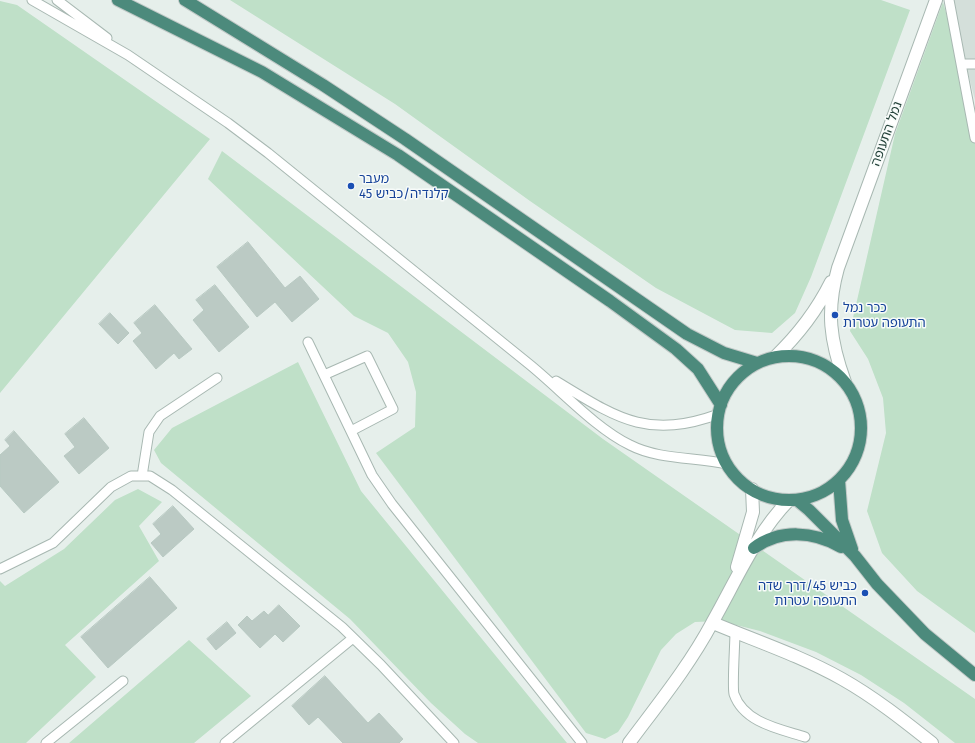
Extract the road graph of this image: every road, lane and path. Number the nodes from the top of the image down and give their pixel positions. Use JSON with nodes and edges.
{"nodes":[{"id":1,"x":32,"y":0,"type":"edge"},
{"id":2,"x":57,"y":0,"type":"edge"},
{"id":3,"x":118,"y":0,"type":"edge"},
{"id":4,"x":185,"y":0,"type":"edge"},
{"id":5,"x":936,"y":0,"type":"edge"},
{"id":6,"x":949,"y":0,"type":"edge"},
{"id":7,"x":128,"y":55,"type":"junction"},
{"id":8,"x":961,"y":64,"type":"junction"},
{"id":9,"x":975,"y":64,"type":"edge"},
{"id":10,"x":975,"y":138,"type":"edge"},
{"id":11,"x":838,"y":268,"type":"junction"},
{"id":12,"x":308,"y":342,"type":"dead end"},
{"id":13,"x":776,"y":357,"type":"junction"},
{"id":14,"x":757,"y":363,"type":"junction"},
{"id":15,"x":533,"y":367,"type":"junction"},
{"id":16,"x":324,"y":375,"type":"junction"},
{"id":17,"x":217,"y":378,"type":"dead end"},
{"id":18,"x":846,"y":382,"type":"junction"},
{"id":19,"x":720,"y":409,"type":"junction"},
{"id":20,"x":351,"y":431,"type":"junction"},
{"id":21,"x":727,"y":464,"type":"junction"},
{"id":22,"x":142,"y":476,"type":"junction"},
{"id":23,"x":839,"y":480,"type":"junction"},
{"id":24,"x":752,"y":489,"type":"junction"},
{"id":25,"x":793,"y":500,"type":"junction"},
{"id":26,"x":754,"y":548,"type":"junction"},
{"id":27,"x":855,"y":556,"type":"junction"},
{"id":28,"x":0,"y":569,"type":"edge"},
{"id":29,"x":731,"y":586,"type":"junction"},
{"id":30,"x":713,"y":623,"type":"junction"},
{"id":31,"x":735,"y":632,"type":"junction"},
{"id":32,"x":353,"y":638,"type":"junction"},
{"id":33,"x":975,"y":675,"type":"edge"},
{"id":34,"x":123,"y":681,"type":"dead end"},
{"id":35,"x":805,"y":738,"type":"dead end"},
{"id":36,"x":46,"y":743,"type":"edge"},
{"id":37,"x":225,"y":743,"type":"edge"},
{"id":38,"x":454,"y":743,"type":"edge"},
{"id":39,"x":582,"y":743,"type":"edge"},
{"id":40,"x":629,"y":743,"type":"edge"},
{"id":41,"x":932,"y":743,"type":"edge"}],
"edges":[{"from":1,"to":7,"type":"lane"},
{"from":2,"to":7,"type":"lane"},
{"from":3,"to":19,"type":"highway"},
{"from":4,"to":14,"type":"highway"},
{"from":5,"to":11,"type":"street","name":"נמל התעופה"},
{"from":6,"to":8,"type":"lane"},
{"from":7,"to":15,"type":"lane"},
{"from":8,"to":9,"type":"lane"},
{"from":8,"to":10,"type":"lane"},
{"from":11,"to":13,"type":"street","name":"נמל התעופה"},
{"from":11,"to":18,"type":"street","name":"נמל התעופה"},
{"from":12,"to":16,"type":"lane"},
{"from":13,"to":14,"type":"highway"},
{"from":13,"to":18,"type":"highway"},
{"from":14,"to":19,"type":"highway"},
{"from":15,"to":19,"type":"lane"},
{"from":15,"to":21,"type":"lane"},
{"from":16,"to":20,"type":"lane"},
{"from":16,"to":20,"type":"lane"},
{"from":17,"to":22,"type":"lane"},
{"from":18,"to":23,"type":"highway"},
{"from":19,"to":21,"type":"highway"},
{"from":20,"to":39,"type":"lane"},
{"from":21,"to":24,"type":"highway"},
{"from":22,"to":28,"type":"lane"},
{"from":22,"to":32,"type":"lane"},
{"from":23,"to":25,"type":"highway"},
{"from":23,"to":27,"type":"highway"},
{"from":24,"to":25,"type":"highway"},
{"from":24,"to":29,"type":"street"},
{"from":25,"to":26,"type":"street"},
{"from":25,"to":27,"type":"highway"},
{"from":26,"to":27,"type":"highway"},
{"from":26,"to":29,"type":"street"},
{"from":27,"to":33,"type":"highway"},
{"from":29,"to":30,"type":"street"},
{"from":30,"to":31,"type":"street"},
{"from":30,"to":40,"type":"street"},
{"from":31,"to":35,"type":"lane"},
{"from":31,"to":41,"type":"street"},
{"from":32,"to":37,"type":"lane"},
{"from":32,"to":38,"type":"lane"},
{"from":34,"to":36,"type":"lane"}]}
